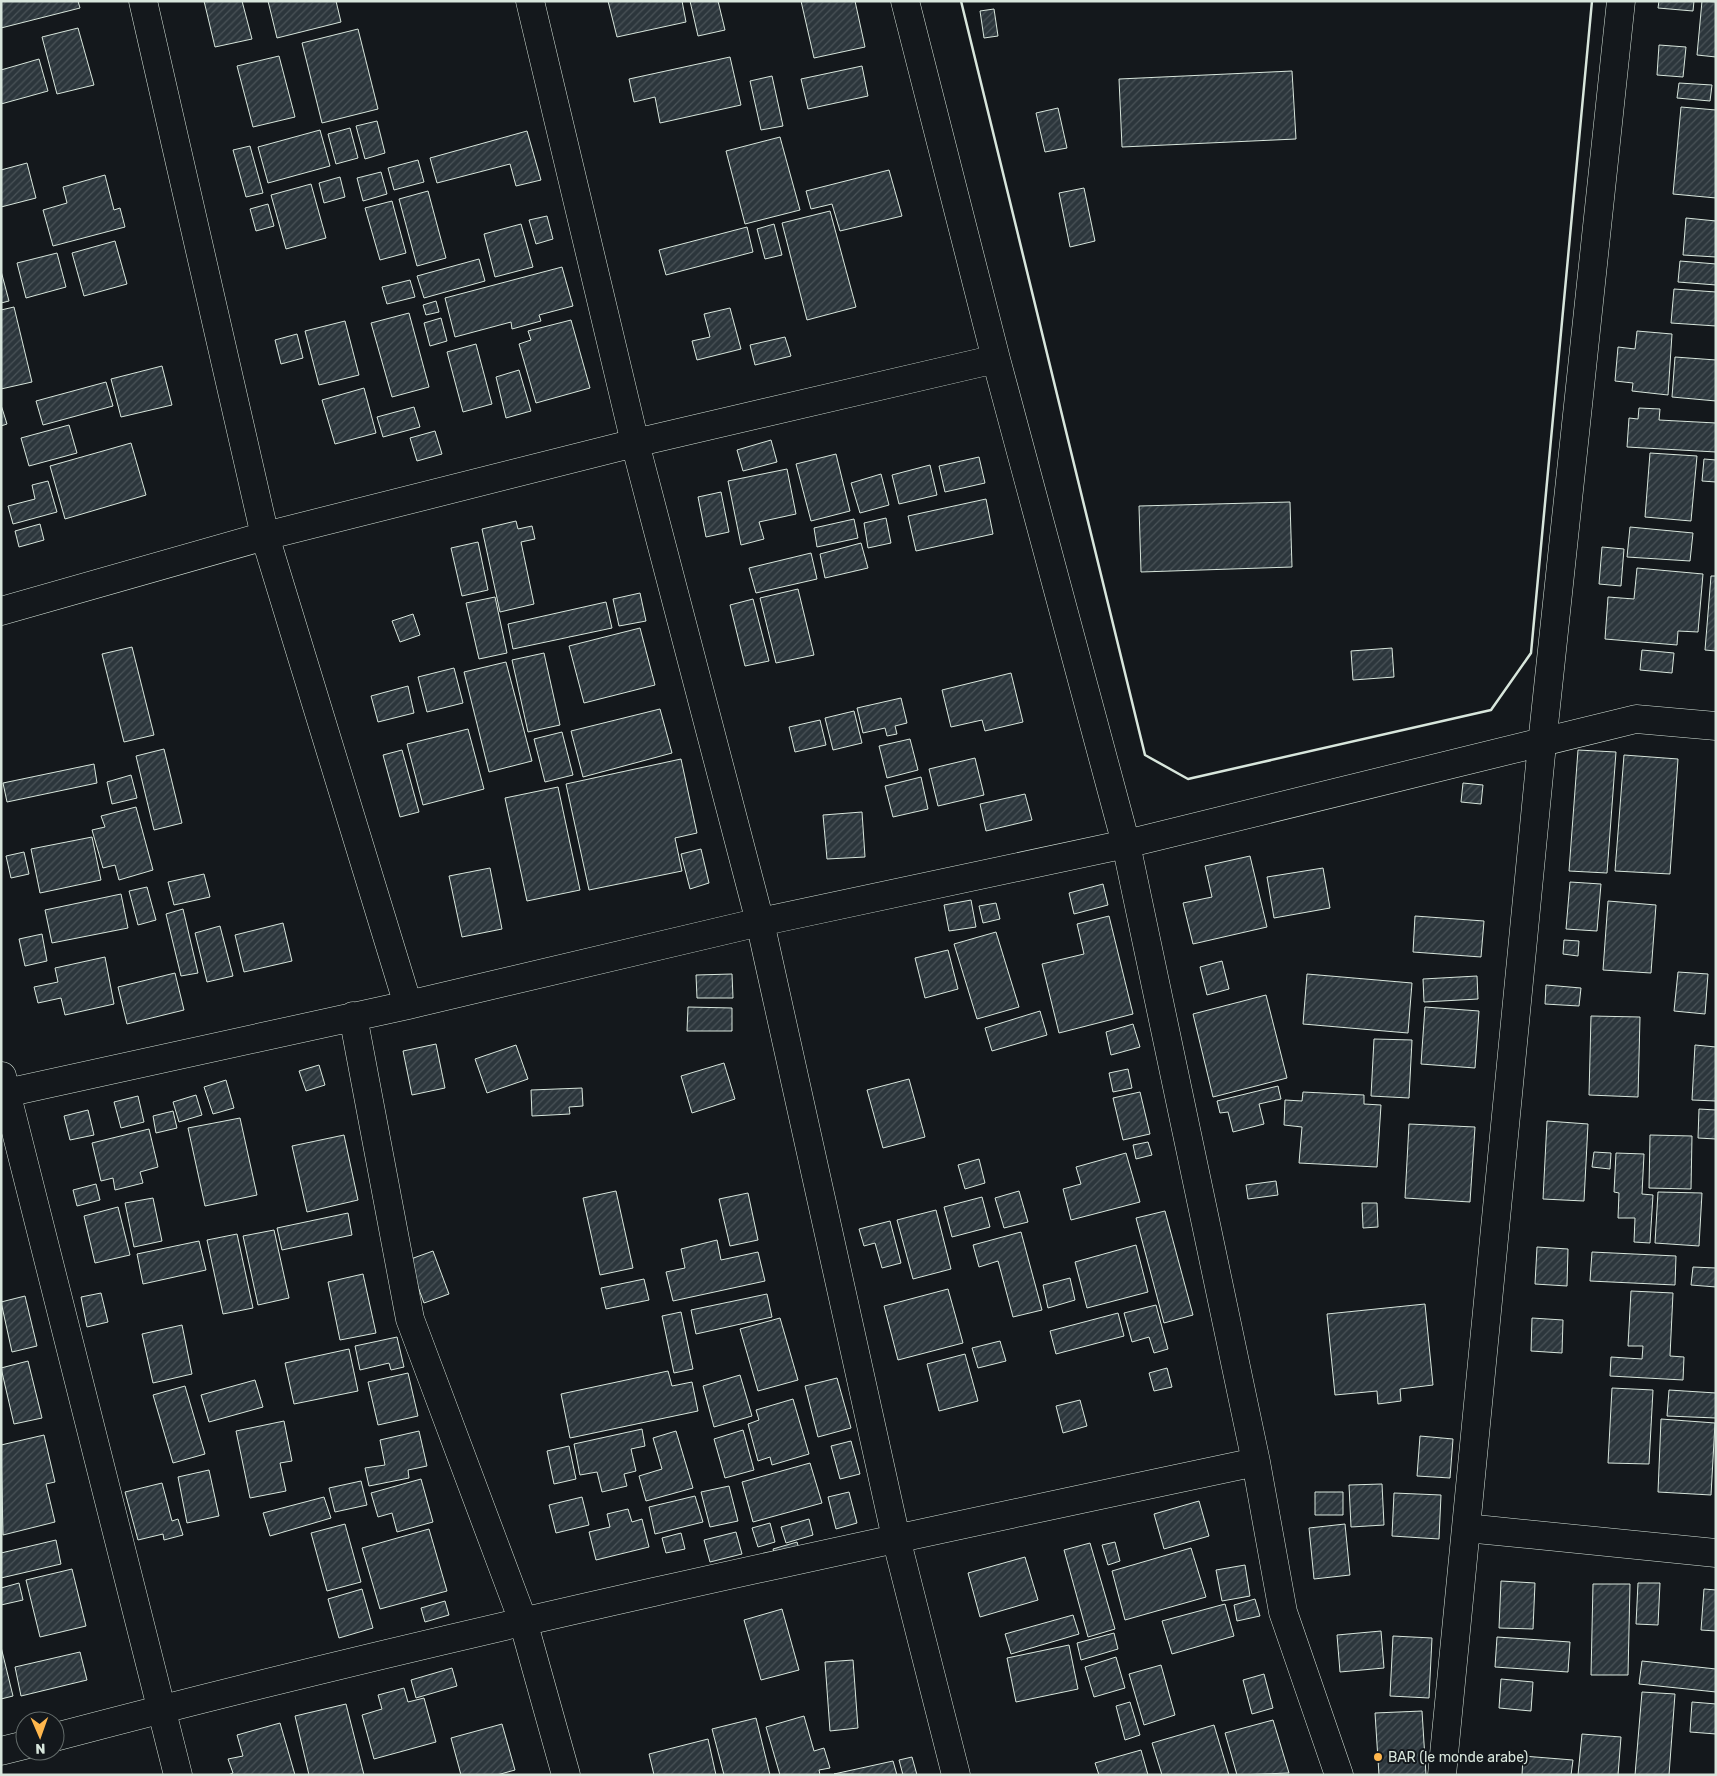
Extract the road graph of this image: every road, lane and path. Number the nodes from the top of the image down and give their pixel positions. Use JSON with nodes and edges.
{"nodes":[{"id":1,"x":143,"y":1,"type":"edge"},
{"id":2,"x":530,"y":1,"type":"edge"},
{"id":3,"x":905,"y":1,"type":"edge"},
{"id":4,"x":1621,"y":1,"type":"edge"},
{"id":5,"x":996,"y":359,"type":"junction"},
{"id":6,"x":635,"y":442,"type":"junction"},
{"id":7,"x":264,"y":536,"type":"junction"},
{"id":8,"x":1,"y":611,"type":"edge"},
{"id":9,"x":1716,"y":726,"type":"edge"},
{"id":10,"x":1542,"y":744,"type":"junction"},
{"id":11,"x":1126,"y":844,"type":"junction"},
{"id":12,"x":760,"y":922,"type":"junction"},
{"id":13,"x":408,"y":1005,"type":"junction"},
{"id":14,"x":353,"y":1016,"type":"junction"},
{"id":15,"x":3,"y":1087,"type":"edge"},
{"id":16,"x":1256,"y":1462,"type":"junction"},
{"id":17,"x":1466,"y":1528,"type":"junction"},
{"id":18,"x":896,"y":1538,"type":"junction"},
{"id":19,"x":1716,"y":1553,"type":"edge"},
{"id":20,"x":524,"y":1621,"type":"junction"},
{"id":21,"x":162,"y":1709,"type":"junction"},
{"id":22,"x":65,"y":1734,"type":"edge"},
{"id":23,"x":15,"y":1748,"type":"edge"},
{"id":24,"x":1,"y":1751,"type":"edge"},
{"id":25,"x":178,"y":1775,"type":"edge"},
{"id":26,"x":566,"y":1775,"type":"edge"},
{"id":27,"x":956,"y":1775,"type":"edge"},
{"id":28,"x":1339,"y":1775,"type":"edge"},
{"id":29,"x":1442,"y":1775,"type":"edge"}],
"edges":[{"from":1,"to":7,"type":"street"},
{"from":2,"to":6,"type":"street"},
{"from":3,"to":5,"type":"street"},
{"from":4,"to":10,"type":"street"},
{"from":5,"to":6,"type":"street"},
{"from":5,"to":11,"type":"street"},
{"from":6,"to":7,"type":"street"},
{"from":6,"to":12,"type":"street"},
{"from":7,"to":8,"type":"street"},
{"from":7,"to":13,"type":"street"},
{"from":9,"to":10,"type":"street"},
{"from":10,"to":11,"type":"street"},
{"from":10,"to":17,"type":"street"},
{"from":11,"to":12,"type":"street"},
{"from":11,"to":16,"type":"street"},
{"from":12,"to":13,"type":"street"},
{"from":12,"to":18,"type":"street"},
{"from":13,"to":14,"type":"street"},
{"from":14,"to":15,"type":"street"},
{"from":14,"to":20,"type":"street"},
{"from":15,"to":21,"type":"street"},
{"from":16,"to":18,"type":"street"},
{"from":16,"to":28,"type":"street"},
{"from":17,"to":19,"type":"street"},
{"from":17,"to":29,"type":"street"},
{"from":18,"to":20,"type":"street"},
{"from":18,"to":27,"type":"street"},
{"from":20,"to":21,"type":"street"},
{"from":20,"to":26,"type":"street"},
{"from":21,"to":22,"type":"street"},
{"from":21,"to":25,"type":"street"},
{"from":23,"to":24,"type":"street"}]}
